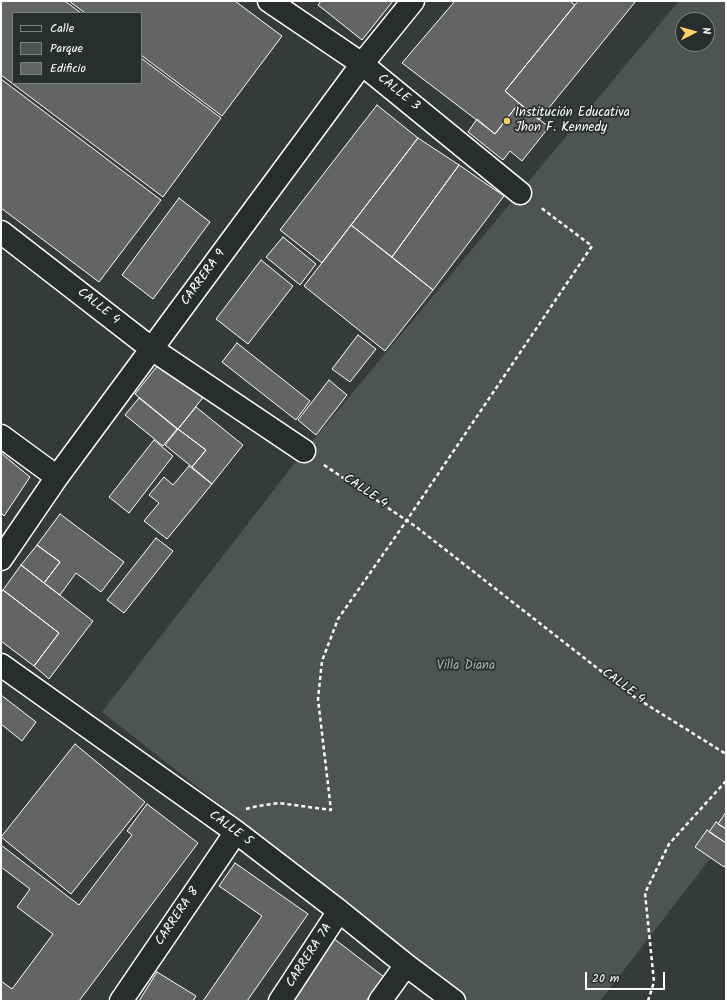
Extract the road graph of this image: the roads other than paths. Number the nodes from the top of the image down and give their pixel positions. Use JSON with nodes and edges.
{"nodes":[{"id":1,"x":269,"y":1,"type":"edge"},
{"id":2,"x":413,"y":1,"type":"edge"},
{"id":3,"x":362,"y":64,"type":"junction"},
{"id":4,"x":520,"y":193,"type":"road end"},
{"id":5,"x":1,"y":232,"type":"edge"},
{"id":6,"x":152,"y":349,"type":"junction"},
{"id":7,"x":1,"y":436,"type":"edge"},
{"id":8,"x":304,"y":451,"type":"road end"},
{"id":9,"x":57,"y":477,"type":"junction"},
{"id":10,"x":1,"y":559,"type":"edge"},
{"id":11,"x":1,"y":665,"type":"edge"},
{"id":12,"x":236,"y":832,"type":"junction"},
{"id":13,"x":339,"y":911,"type":"junction"},
{"id":14,"x":406,"y":965,"type":"junction"},
{"id":15,"x":121,"y":1001,"type":"edge"},
{"id":16,"x":280,"y":1001,"type":"edge"},
{"id":17,"x":380,"y":1001,"type":"edge"},
{"id":18,"x":454,"y":1001,"type":"edge"}],
"edges":[{"from":1,"to":3,"type":"street","name":"CALLE 3"},
{"from":2,"to":3,"type":"street","name":"CARRERA 9"},
{"from":3,"to":4,"type":"street","name":"CALLE 3"},
{"from":3,"to":6,"type":"street","name":"CARRERA 9"},
{"from":5,"to":6,"type":"street","name":"CALLE 4"},
{"from":6,"to":8,"type":"street","name":"CALLE 4"},
{"from":6,"to":9,"type":"street","name":"CARRERA 9"},
{"from":7,"to":9,"type":"street"},
{"from":9,"to":10,"type":"street","name":"CARRERA 9"},
{"from":11,"to":12,"type":"street","name":"CALLE 5"},
{"from":12,"to":13,"type":"street","name":"CALLE 5"},
{"from":12,"to":15,"type":"street","name":"CARRERA 8"},
{"from":13,"to":14,"type":"street","name":"CALLE 5"},
{"from":13,"to":16,"type":"street","name":"CARRERA 7A"},
{"from":14,"to":17,"type":"street"},
{"from":14,"to":18,"type":"street","name":"CALLE 5"}]}
